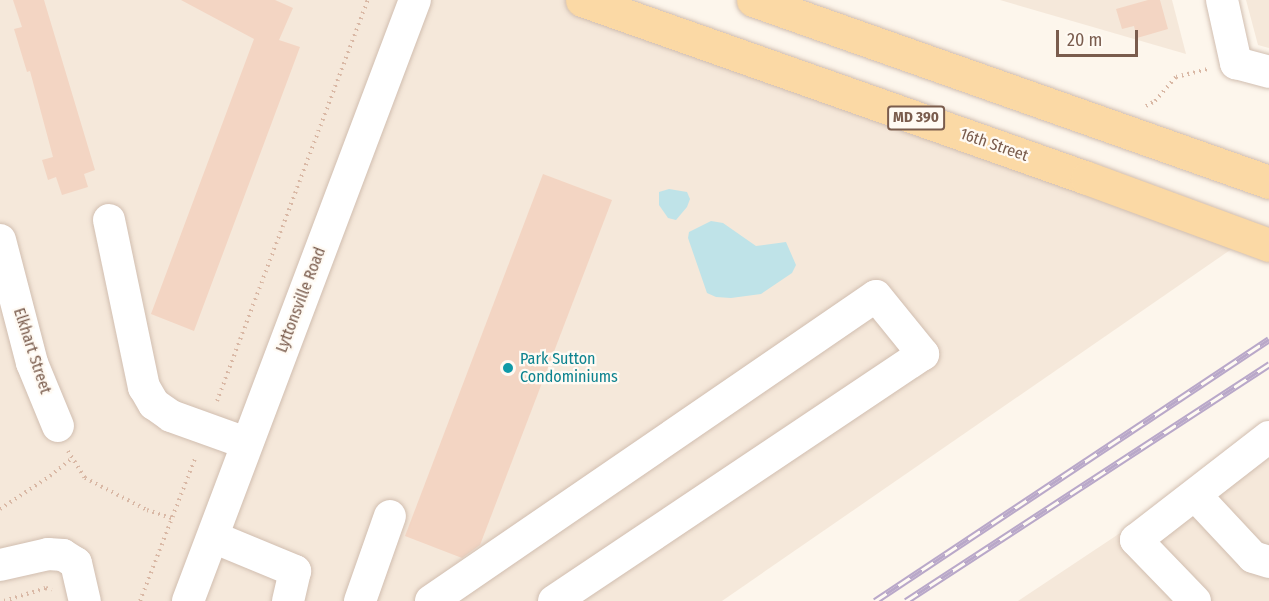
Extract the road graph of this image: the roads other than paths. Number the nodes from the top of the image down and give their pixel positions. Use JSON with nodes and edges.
{"nodes":[{"id":1,"x":415,"y":0,"type":"edge"},
{"id":2,"x":582,"y":0,"type":"edge"},
{"id":3,"x":753,"y":0,"type":"edge"},
{"id":4,"x":1222,"y":0,"type":"edge"},
{"id":5,"x":1269,"y":72,"type":"edge"},
{"id":6,"x":1269,"y":182,"type":"edge"},
{"id":7,"x":109,"y":220,"type":"dead end"},
{"id":8,"x":0,"y":240,"type":"edge"},
{"id":9,"x":1259,"y":241,"type":"edge"},
{"id":10,"x":58,"y":426,"type":"road end"},
{"id":11,"x":1269,"y":437,"type":"edge"},
{"id":12,"x":246,"y":443,"type":"junction"},
{"id":13,"x":1196,"y":496,"type":"junction"},
{"id":14,"x":390,"y":516,"type":"dead end"},
{"id":15,"x":213,"y":537,"type":"junction"},
{"id":16,"x":1269,"y":562,"type":"edge"},
{"id":17,"x":0,"y":565,"type":"edge"},
{"id":18,"x":71,"y":596,"type":"edge"},
{"id":19,"x":188,"y":601,"type":"edge"},
{"id":20,"x":288,"y":601,"type":"edge"},
{"id":21,"x":360,"y":601,"type":"edge"},
{"id":22,"x":431,"y":601,"type":"edge"},
{"id":23,"x":554,"y":601,"type":"edge"},
{"id":24,"x":1195,"y":601,"type":"edge"}],
"edges":[{"from":1,"to":12,"type":"street","name":"Lyttonsville Road"},
{"from":2,"to":9,"type":"main road","name":"16th Street","number":"MD 390"},
{"from":3,"to":6,"type":"main road"},
{"from":4,"to":5,"type":"street"},
{"from":7,"to":12,"type":"street"},
{"from":8,"to":10,"type":"street","name":"Elkhart Street"},
{"from":11,"to":13,"type":"street"},
{"from":12,"to":15,"type":"street","name":"Lyttonsville Road"},
{"from":13,"to":16,"type":"street"},
{"from":13,"to":24,"type":"street"},
{"from":14,"to":21,"type":"street"},
{"from":15,"to":19,"type":"street","name":"Lyttonsville Road"},
{"from":15,"to":20,"type":"street"},
{"from":17,"to":18,"type":"street"},
{"from":22,"to":23,"type":"street"}]}
